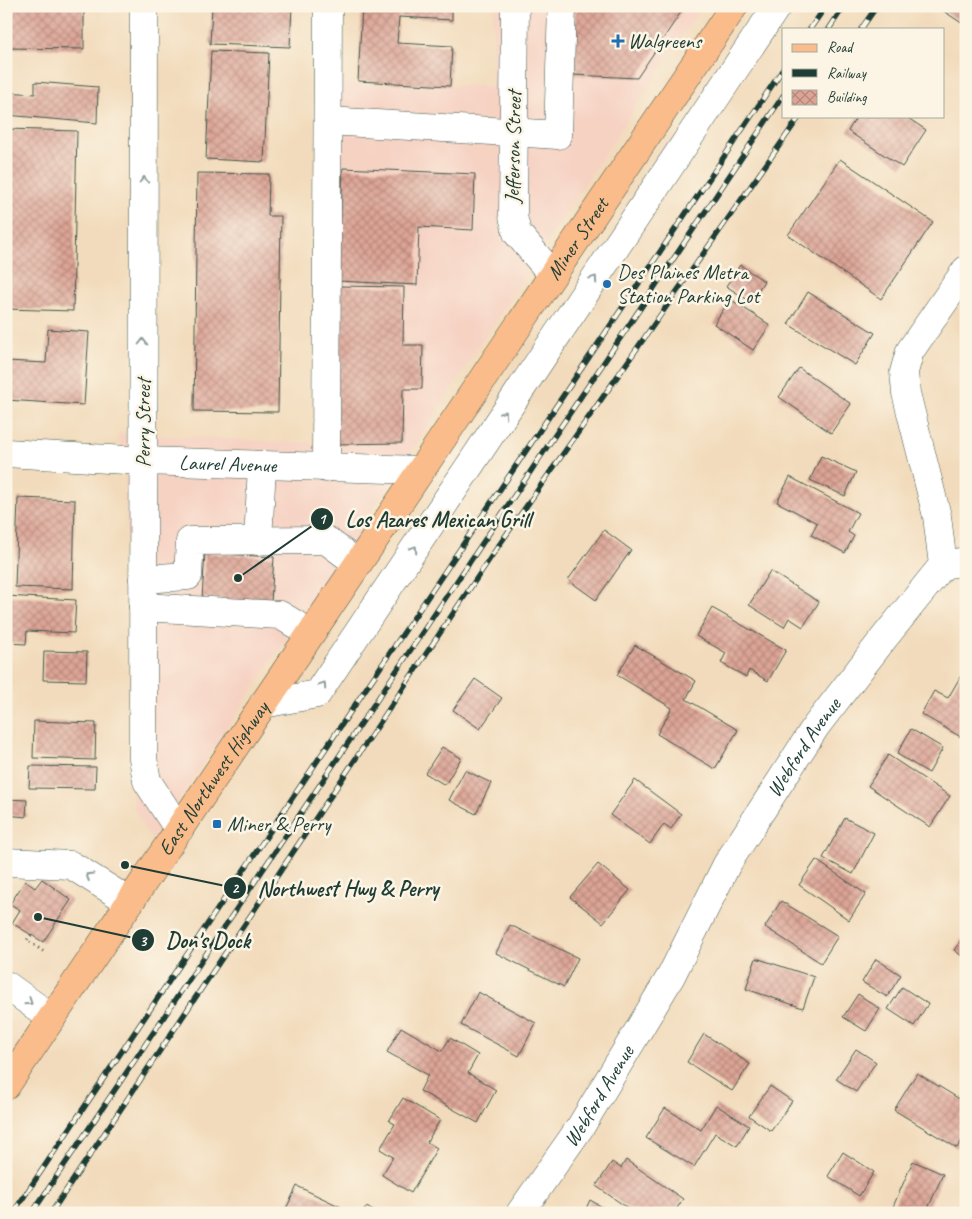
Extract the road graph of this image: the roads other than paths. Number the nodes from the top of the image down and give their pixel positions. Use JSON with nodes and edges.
{"nodes":[{"id":1,"x":144,"y":6,"type":"edge"},
{"id":2,"x":328,"y":6,"type":"edge"},
{"id":3,"x":515,"y":6,"type":"edge"},
{"id":4,"x":562,"y":6,"type":"edge"},
{"id":5,"x":734,"y":6,"type":"edge"},
{"id":6,"x":777,"y":6,"type":"edge"},
{"id":7,"x":328,"y":121,"type":"junction"},
{"id":8,"x":514,"y":132,"type":"junction"},
{"id":9,"x":966,"y":270,"type":"edge"},
{"id":10,"x":552,"y":274,"type":"junction"},
{"id":11,"x":6,"y":453,"type":"edge"},
{"id":12,"x":143,"y":461,"type":"junction"},
{"id":13,"x":262,"y":466,"type":"junction"},
{"id":14,"x":326,"y":468,"type":"junction"},
{"id":15,"x":420,"y":470,"type":"junction"},
{"id":16,"x":258,"y":541,"type":"junction"},
{"id":17,"x":357,"y":563,"type":"junction"},
{"id":18,"x":954,"y":563,"type":"edge"},
{"id":19,"x":143,"y":578,"type":"junction"},
{"id":20,"x":143,"y":607,"type":"junction"},
{"id":21,"x":310,"y":633,"type":"junction"},
{"id":22,"x":263,"y":704,"type":"junction"},
{"id":23,"x":178,"y":830,"type":"junction"},
{"id":24,"x":6,"y":862,"type":"edge"},
{"id":25,"x":130,"y":902,"type":"junction"},
{"id":26,"x":6,"y":985,"type":"edge"},
{"id":27,"x":52,"y":1018,"type":"junction"},
{"id":28,"x":6,"y":1086,"type":"edge"},
{"id":29,"x":520,"y":1213,"type":"edge"}],
"edges":[{"from":12,"to":1,"type":"street","name":"Perry Street","one_way":true},
{"from":2,"to":7,"type":"street"},
{"from":3,"to":8,"type":"street","name":"Jefferson Street"},
{"from":4,"to":8,"type":"street"},
{"from":5,"to":10,"type":"main road","name":"Miner Street"},
{"from":22,"to":6,"type":"street","one_way":true},
{"from":7,"to":8,"type":"street"},
{"from":7,"to":14,"type":"street"},
{"from":8,"to":10,"type":"street","name":"Jefferson Street"},
{"from":9,"to":18,"type":"street","name":"Webford Avenue"},
{"from":10,"to":15,"type":"main road","name":"Miner Street"},
{"from":11,"to":12,"type":"street","name":"Laurel Avenue"},
{"from":12,"to":13,"type":"street","name":"Laurel Avenue"},
{"from":12,"to":19,"type":"street","name":"Perry Street"},
{"from":13,"to":14,"type":"street","name":"Laurel Avenue"},
{"from":13,"to":16,"type":"street"},
{"from":14,"to":15,"type":"street","name":"Laurel Avenue"},
{"from":15,"to":17,"type":"main road","name":"East Northwest Highway"},
{"from":16,"to":17,"type":"street"},
{"from":16,"to":19,"type":"street"},
{"from":17,"to":21,"type":"main road","name":"East Northwest Highway"},
{"from":18,"to":29,"type":"street","name":"Webford Avenue"},
{"from":19,"to":20,"type":"street","name":"Perry Street"},
{"from":20,"to":21,"type":"street"},
{"from":20,"to":23,"type":"street","name":"Perry Street"},
{"from":21,"to":22,"type":"main road","name":"East Northwest Highway"},
{"from":22,"to":23,"type":"main road","name":"East Northwest Highway"},
{"from":23,"to":25,"type":"main road","name":"East Northwest Highway"},
{"from":25,"to":24,"type":"street","one_way":true},
{"from":25,"to":27,"type":"main road","name":"East Northwest Highway"},
{"from":26,"to":27,"type":"street","one_way":true},
{"from":27,"to":28,"type":"main road","name":"East Northwest Highway"}]}
